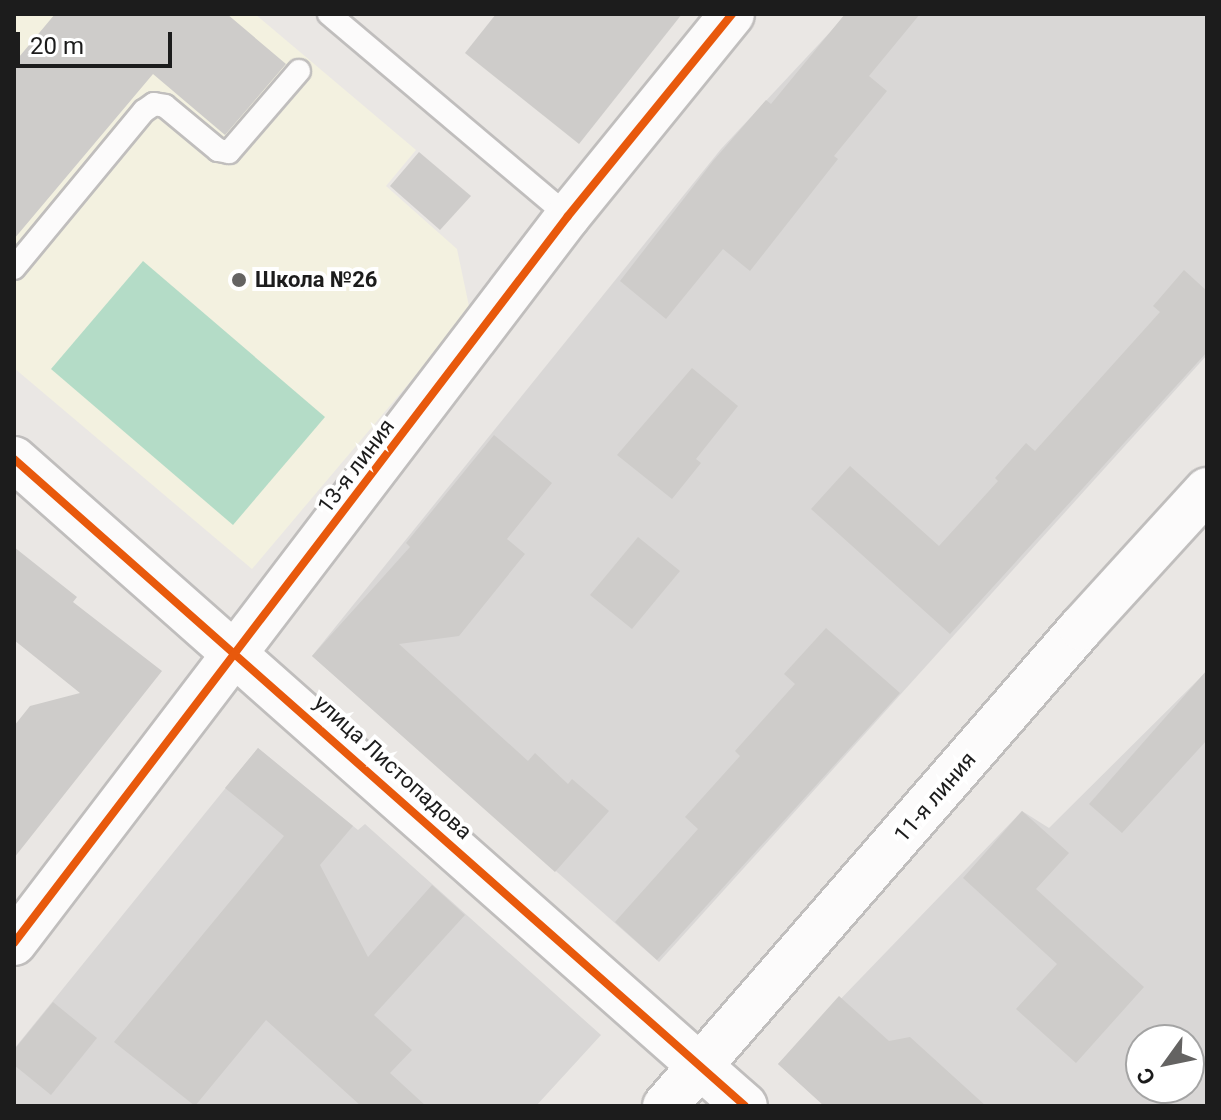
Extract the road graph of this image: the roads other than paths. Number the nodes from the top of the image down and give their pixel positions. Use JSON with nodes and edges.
{"nodes":[{"id":1,"x":329,"y":14,"type":"edge"},
{"id":2,"x":732,"y":14,"type":"edge"},
{"id":3,"x":299,"y":71,"type":"dead end"},
{"id":4,"x":568,"y":216,"type":"junction"},
{"id":5,"x":14,"y":268,"type":"edge"},
{"id":6,"x":14,"y":459,"type":"edge"},
{"id":7,"x":1207,"y":490,"type":"edge"},
{"id":8,"x":237,"y":653,"type":"junction"},
{"id":9,"x":14,"y":943,"type":"edge"},
{"id":10,"x":702,"y":1068,"type":"junction"},
{"id":11,"x":665,"y":1106,"type":"edge"},
{"id":12,"x":745,"y":1106,"type":"edge"}],
"edges":[{"from":1,"to":4,"type":"lane"},
{"from":2,"to":4,"type":"street","name":"13-я линия"},
{"from":3,"to":5,"type":"lane"},
{"from":4,"to":8,"type":"street","name":"13-я линия"},
{"from":6,"to":8,"type":"street","name":"улица Листопадова"},
{"from":7,"to":10,"type":"street","name":"11-я линия"},
{"from":8,"to":9,"type":"street","name":"13-я линия"},
{"from":8,"to":10,"type":"street","name":"улица Листопадова"},
{"from":10,"to":11,"type":"street","name":"11-я линия"},
{"from":10,"to":12,"type":"street","name":"улица Листопадова"}]}
